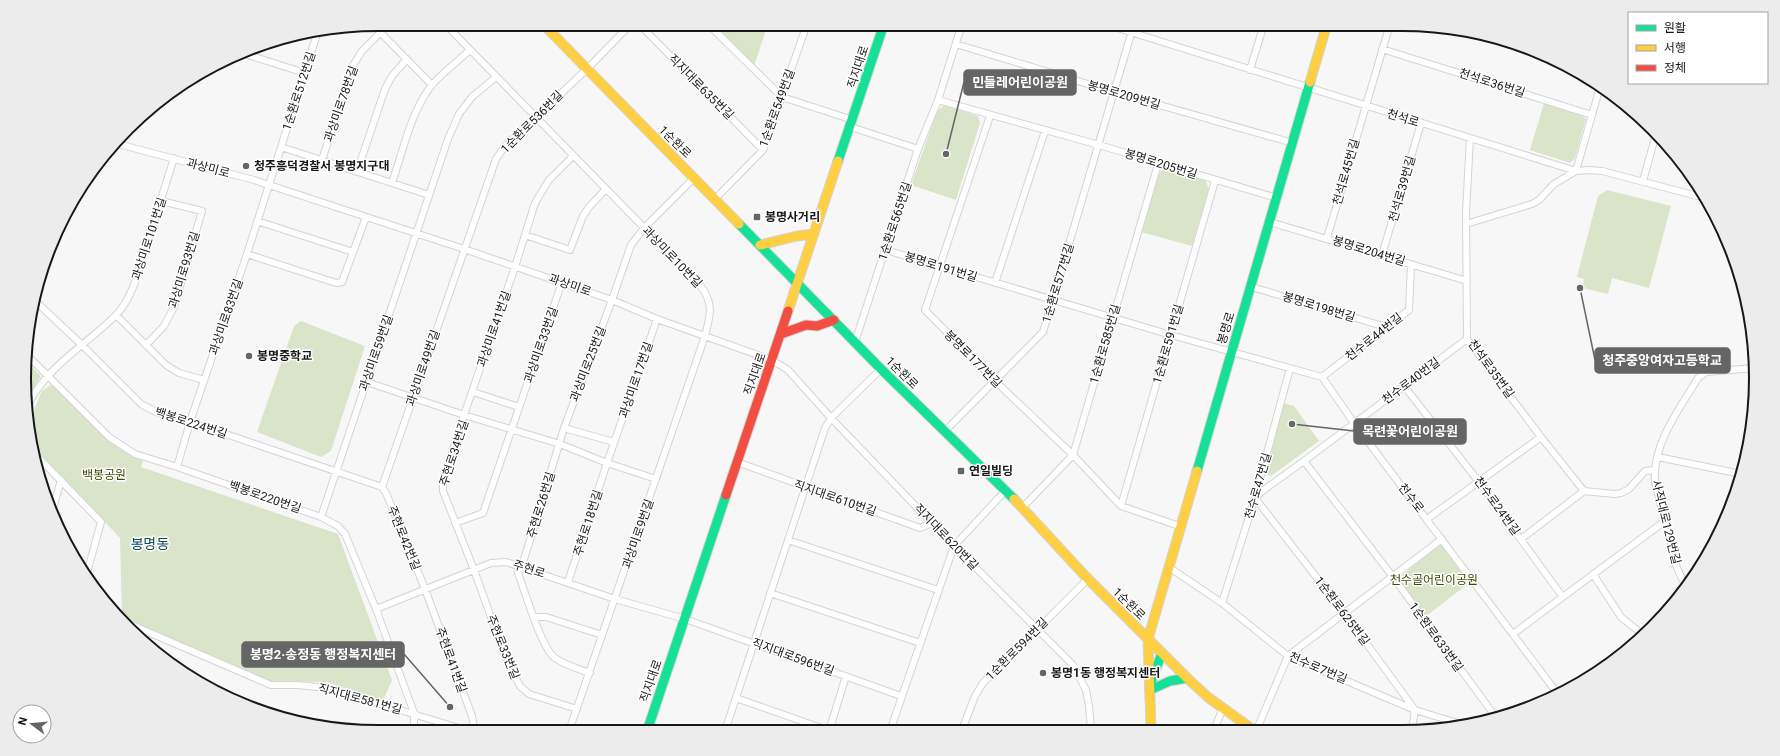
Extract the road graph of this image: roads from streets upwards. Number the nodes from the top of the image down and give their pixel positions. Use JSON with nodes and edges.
{"nodes":[{"id":1,"x":451,"y":31,"type":"edge"},
{"id":2,"x":550,"y":31,"type":"edge"},
{"id":3,"x":624,"y":31,"type":"edge"},
{"id":4,"x":646,"y":31,"type":"edge"},
{"id":5,"x":715,"y":31,"type":"edge"},
{"id":6,"x":805,"y":31,"type":"edge"},
{"id":7,"x":882,"y":31,"type":"edge"},
{"id":8,"x":960,"y":31,"type":"edge"},
{"id":9,"x":1128,"y":31,"type":"edge"},
{"id":10,"x":1262,"y":31,"type":"edge"},
{"id":11,"x":1325,"y":31,"type":"edge"},
{"id":12,"x":1388,"y":31,"type":"edge"},
{"id":13,"x":382,"y":32,"type":"joint"},
{"id":14,"x":1131,"y":32,"type":"junction"},
{"id":15,"x":316,"y":37,"type":"edge"},
{"id":16,"x":956,"y":44,"type":"junction"},
{"id":17,"x":1382,"y":49,"type":"junction"},
{"id":18,"x":470,"y":50,"type":"junction"},
{"id":19,"x":249,"y":55,"type":"edge"},
{"id":20,"x":407,"y":59,"type":"junction"},
{"id":21,"x":586,"y":69,"type":"junction"},
{"id":22,"x":1250,"y":70,"type":"junction"},
{"id":23,"x":305,"y":73,"type":"junction"},
{"id":24,"x":496,"y":77,"type":"junction"},
{"id":25,"x":432,"y":85,"type":"junction"},
{"id":26,"x":1309,"y":88,"type":"junction"},
{"id":27,"x":1114,"y":92,"type":"junction"},
{"id":28,"x":1599,"y":92,"type":"edge"},
{"id":29,"x":782,"y":97,"type":"junction"},
{"id":30,"x":938,"y":100,"type":"junction"},
{"id":31,"x":1365,"y":106,"type":"junction"},
{"id":32,"x":1592,"y":115,"type":"junction"},
{"id":33,"x":990,"y":116,"type":"junction"},
{"id":34,"x":535,"y":118,"type":"junction"},
{"id":35,"x":852,"y":123,"type":"junction"},
{"id":36,"x":1421,"y":123,"type":"junction"},
{"id":37,"x":1045,"y":131,"type":"junction"},
{"id":38,"x":1470,"y":138,"type":"junction"},
{"id":39,"x":1654,"y":140,"type":"edge"},
{"id":40,"x":1293,"y":143,"type":"junction"},
{"id":41,"x":121,"y":145,"type":"edge"},
{"id":42,"x":1099,"y":145,"type":"junction"},
{"id":43,"x":281,"y":147,"type":"junction"},
{"id":44,"x":918,"y":149,"type":"junction"},
{"id":45,"x":763,"y":150,"type":"junction"},
{"id":46,"x":573,"y":156,"type":"junction"},
{"id":47,"x":174,"y":158,"type":"junction"},
{"id":48,"x":322,"y":160,"type":"junction"},
{"id":49,"x":1158,"y":164,"type":"junction"},
{"id":50,"x":1576,"y":171,"type":"junction"},
{"id":51,"x":357,"y":172,"type":"junction"},
{"id":52,"x":694,"y":178,"type":"junction"},
{"id":53,"x":1215,"y":181,"type":"junction"},
{"id":54,"x":1643,"y":181,"type":"junction"},
{"id":55,"x":392,"y":183,"type":"junction"},
{"id":56,"x":268,"y":185,"type":"junction"},
{"id":57,"x":606,"y":189,"type":"junction"},
{"id":58,"x":429,"y":195,"type":"junction"},
{"id":59,"x":1698,"y":196,"type":"edge"},
{"id":60,"x":1277,"y":198,"type":"junction"},
{"id":61,"x":714,"y":199,"type":"junction"},
{"id":62,"x":160,"y":201,"type":"junction"},
{"id":63,"x":366,"y":217,"type":"junction"},
{"id":64,"x":257,"y":221,"type":"junction"},
{"id":65,"x":1270,"y":222,"type":"junction"},
{"id":66,"x":1466,"y":224,"type":"junction"},
{"id":67,"x":644,"y":228,"type":"junction"},
{"id":68,"x":416,"y":233,"type":"junction"},
{"id":69,"x":814,"y":234,"type":"junction"},
{"id":70,"x":525,"y":235,"type":"junction"},
{"id":71,"x":1327,"y":238,"type":"junction"},
{"id":72,"x":760,"y":245,"type":"junction"},
{"id":73,"x":464,"y":249,"type":"junction"},
{"id":74,"x":886,"y":250,"type":"junction"},
{"id":75,"x":353,"y":252,"type":"junction"},
{"id":76,"x":247,"y":254,"type":"junction"},
{"id":77,"x":1382,"y":255,"type":"junction"},
{"id":78,"x":1411,"y":264,"type":"junction"},
{"id":79,"x":940,"y":266,"type":"junction"},
{"id":80,"x":515,"y":267,"type":"junction"},
{"id":81,"x":1467,"y":281,"type":"junction"},
{"id":82,"x":562,"y":282,"type":"junction"},
{"id":83,"x":995,"y":283,"type":"junction"},
{"id":84,"x":798,"y":284,"type":"junction"},
{"id":85,"x":1252,"y":287,"type":"junction"},
{"id":86,"x":612,"y":300,"type":"junction"},
{"id":87,"x":1053,"y":300,"type":"junction"},
{"id":88,"x":39,"y":305,"type":"edge"},
{"id":89,"x":116,"y":315,"type":"junction"},
{"id":90,"x":657,"y":318,"type":"junction"},
{"id":91,"x":1112,"y":318,"type":"junction"},
{"id":92,"x":834,"y":320,"type":"junction"},
{"id":93,"x":1386,"y":327,"type":"junction"},
{"id":94,"x":780,"y":334,"type":"junction"},
{"id":95,"x":1171,"y":335,"type":"junction"},
{"id":96,"x":705,"y":336,"type":"junction"},
{"id":97,"x":1467,"y":339,"type":"junction"},
{"id":98,"x":855,"y":342,"type":"junction"},
{"id":99,"x":81,"y":344,"type":"junction"},
{"id":100,"x":146,"y":345,"type":"junction"},
{"id":101,"x":1231,"y":352,"type":"junction"},
{"id":102,"x":32,"y":360,"type":"edge"},
{"id":103,"x":772,"y":360,"type":"junction"},
{"id":104,"x":1290,"y":368,"type":"junction"},
{"id":105,"x":881,"y":369,"type":"junction"},
{"id":106,"x":1749,"y":369,"type":"edge"},
{"id":107,"x":49,"y":376,"type":"junction"},
{"id":108,"x":1322,"y":377,"type":"junction"},
{"id":109,"x":204,"y":380,"type":"junction"},
{"id":110,"x":995,"y":381,"type":"junction"},
{"id":111,"x":367,"y":382,"type":"junction"},
{"id":112,"x":1404,"y":386,"type":"junction"},
{"id":113,"x":473,"y":392,"type":"junction"},
{"id":114,"x":32,"y":397,"type":"edge"},
{"id":115,"x":413,"y":397,"type":"junction"},
{"id":116,"x":519,"y":407,"type":"junction"},
{"id":117,"x":464,"y":415,"type":"junction"},
{"id":118,"x":831,"y":418,"type":"junction"},
{"id":119,"x":190,"y":422,"type":"junction"},
{"id":120,"x":1354,"y":423,"type":"junction"},
{"id":121,"x":564,"y":428,"type":"junction"},
{"id":122,"x":511,"y":430,"type":"junction"},
{"id":123,"x":945,"y":431,"type":"junction"},
{"id":124,"x":1541,"y":437,"type":"junction"},
{"id":125,"x":614,"y":442,"type":"junction"},
{"id":126,"x":560,"y":444,"type":"junction"},
{"id":127,"x":1073,"y":455,"type":"junction"},
{"id":128,"x":1658,"y":457,"type":"junction"},
{"id":129,"x":41,"y":459,"type":"edge"},
{"id":130,"x":1304,"y":461,"type":"junction"},
{"id":131,"x":738,"y":462,"type":"junction"},
{"id":132,"x":607,"y":463,"type":"junction"},
{"id":133,"x":177,"y":466,"type":"junction"},
{"id":134,"x":1654,"y":470,"type":"junction"},
{"id":135,"x":336,"y":472,"type":"junction"},
{"id":136,"x":1736,"y":473,"type":"edge"},
{"id":137,"x":656,"y":479,"type":"junction"},
{"id":138,"x":61,"y":480,"type":"junction"},
{"id":139,"x":1479,"y":482,"type":"junction"},
{"id":140,"x":382,"y":487,"type":"junction"},
{"id":141,"x":805,"y":488,"type":"junction"},
{"id":142,"x":1006,"y":490,"type":"junction"},
{"id":143,"x":1584,"y":491,"type":"junction"},
{"id":144,"x":1255,"y":498,"type":"junction"},
{"id":145,"x":54,"y":504,"type":"edge"},
{"id":146,"x":1121,"y":506,"type":"junction"},
{"id":147,"x":1023,"y":507,"type":"junction"},
{"id":148,"x":321,"y":517,"type":"junction"},
{"id":149,"x":1427,"y":519,"type":"junction"},
{"id":150,"x":1665,"y":521,"type":"junction"},
{"id":151,"x":455,"y":523,"type":"junction"},
{"id":152,"x":932,"y":523,"type":"junction"},
{"id":153,"x":1182,"y":527,"type":"junction"},
{"id":154,"x":1442,"y":539,"type":"junction"},
{"id":155,"x":1521,"y":539,"type":"junction"},
{"id":156,"x":788,"y":540,"type":"junction"},
{"id":157,"x":954,"y":546,"type":"junction"},
{"id":158,"x":522,"y":566,"type":"junction"},
{"id":159,"x":87,"y":568,"type":"edge"},
{"id":160,"x":1170,"y":568,"type":"junction"},
{"id":161,"x":474,"y":570,"type":"junction"},
{"id":162,"x":1593,"y":574,"type":"junction"},
{"id":163,"x":1393,"y":577,"type":"junction"},
{"id":164,"x":1088,"y":579,"type":"junction"},
{"id":165,"x":1683,"y":581,"type":"edge"},
{"id":166,"x":568,"y":582,"type":"junction"},
{"id":167,"x":425,"y":590,"type":"junction"},
{"id":168,"x":938,"y":590,"type":"junction"},
{"id":169,"x":770,"y":594,"type":"junction"},
{"id":170,"x":1562,"y":596,"type":"junction"},
{"id":171,"x":615,"y":599,"type":"junction"},
{"id":172,"x":1222,"y":603,"type":"junction"},
{"id":173,"x":376,"y":609,"type":"junction"},
{"id":174,"x":1345,"y":614,"type":"junction"},
{"id":175,"x":535,"y":618,"type":"junction"},
{"id":176,"x":684,"y":619,"type":"junction"},
{"id":177,"x":138,"y":628,"type":"edge"},
{"id":178,"x":1037,"y":628,"type":"junction"},
{"id":179,"x":1638,"y":632,"type":"edge"},
{"id":180,"x":1513,"y":634,"type":"junction"},
{"id":181,"x":602,"y":635,"type":"junction"},
{"id":182,"x":1148,"y":639,"type":"junction"},
{"id":183,"x":754,"y":643,"type":"junction"},
{"id":184,"x":920,"y":643,"type":"junction"},
{"id":185,"x":1162,"y":653,"type":"junction"},
{"id":186,"x":1288,"y":656,"type":"junction"},
{"id":187,"x":590,"y":673,"type":"junction"},
{"id":188,"x":846,"y":676,"type":"junction"},
{"id":189,"x":1187,"y":678,"type":"junction"},
{"id":190,"x":1554,"y":689,"type":"edge"},
{"id":191,"x":1150,"y":695,"type":"junction"},
{"id":192,"x":901,"y":696,"type":"junction"},
{"id":193,"x":736,"y":698,"type":"junction"},
{"id":194,"x":1223,"y":708,"type":"junction"},
{"id":195,"x":577,"y":710,"type":"junction"},
{"id":196,"x":1415,"y":710,"type":"junction"},
{"id":197,"x":414,"y":713,"type":"junction"},
{"id":198,"x":1493,"y":713,"type":"edge"},
{"id":199,"x":1452,"y":721,"type":"edge"},
{"id":200,"x":413,"y":725,"type":"edge"},
{"id":201,"x":451,"y":725,"type":"edge"},
{"id":202,"x":474,"y":725,"type":"edge"},
{"id":203,"x":572,"y":725,"type":"edge"},
{"id":204,"x":649,"y":725,"type":"edge"},
{"id":205,"x":727,"y":725,"type":"edge"},
{"id":206,"x":812,"y":725,"type":"edge"},
{"id":207,"x":831,"y":725,"type":"edge"},
{"id":208,"x":892,"y":725,"type":"edge"},
{"id":209,"x":964,"y":725,"type":"edge"},
{"id":210,"x":1091,"y":725,"type":"edge"},
{"id":211,"x":1151,"y":725,"type":"edge"},
{"id":212,"x":1216,"y":725,"type":"edge"},
{"id":213,"x":1245,"y":725,"type":"edge"},
{"id":214,"x":1259,"y":725,"type":"edge"},
{"id":215,"x":1413,"y":725,"type":"edge"}],
"edges":[{"from":1,"to":18,"type":"street","name":"과상미로10번길"},
{"from":2,"to":21,"type":"street","name":"1순환로"},
{"from":3,"to":21,"type":"street","name":"1순환로536번길"},
{"from":4,"to":45,"type":"street","name":"직지대로635번길"},
{"from":5,"to":29,"type":"street"},
{"from":6,"to":29,"type":"street","name":"1순환로549번길"},
{"from":7,"to":35,"type":"street","name":"직지대로"},
{"from":8,"to":16,"type":"street","name":"1순환로565번길"},
{"from":9,"to":14,"type":"street","name":"천석로"},
{"from":10,"to":22,"type":"street"},
{"from":11,"to":26,"type":"street","name":"봉명로"},
{"from":12,"to":17,"type":"street","name":"천석로45번길"},
{"from":13,"to":20,"type":"street"},
{"from":13,"to":48,"type":"street","name":"과상미로78번길"},
{"from":14,"to":22,"type":"street","name":"천석로"},
{"from":14,"to":27,"type":"street","name":"1순환로577번길"},
{"from":15,"to":23,"type":"street","name":"1순환로512번길"},
{"from":16,"to":27,"type":"street","name":"봉명로209번길"},
{"from":16,"to":30,"type":"street","name":"1순환로565번길"},
{"from":17,"to":31,"type":"street","name":"천석로45번길"},
{"from":17,"to":32,"type":"street","name":"천석로36번길"},
{"from":18,"to":24,"type":"street","name":"과상미로10번길"},
{"from":18,"to":25,"type":"street"},
{"from":19,"to":23,"type":"street"},
{"from":20,"to":25,"type":"street"},
{"from":20,"to":51,"type":"street"},
{"from":21,"to":34,"type":"street","name":"1순환로536번길"},
{"from":21,"to":52,"type":"street","name":"1순환로"},
{"from":22,"to":26,"type":"street","name":"천석로"},
{"from":23,"to":43,"type":"street","name":"1순환로512번길"},
{"from":24,"to":34,"type":"street","name":"과상미로10번길"},
{"from":24,"to":58,"type":"street","name":"과상미로59번길"},
{"from":25,"to":55,"type":"street"},
{"from":26,"to":31,"type":"street","name":"천석로"},
{"from":26,"to":40,"type":"street","name":"봉명로"},
{"from":27,"to":40,"type":"street","name":"봉명로209번길"},
{"from":27,"to":42,"type":"street","name":"1순환로577번길"},
{"from":28,"to":32,"type":"street"},
{"from":29,"to":35,"type":"street"},
{"from":29,"to":45,"type":"street","name":"1순환로549번길"},
{"from":30,"to":33,"type":"street","name":"봉명로205번길"},
{"from":30,"to":44,"type":"street","name":"1순환로565번길"},
{"from":31,"to":36,"type":"street","name":"천석로"},
{"from":31,"to":71,"type":"street","name":"천석로45번길"},
{"from":32,"to":50,"type":"street"},
{"from":33,"to":37,"type":"street","name":"봉명로205번길"},
{"from":33,"to":79,"type":"street","name":"봉명로177번길"},
{"from":34,"to":46,"type":"street","name":"과상미로10번길"},
{"from":34,"to":73,"type":"street","name":"1순환로536번길"},
{"from":35,"to":44,"type":"street"},
{"from":35,"to":69,"type":"street","name":"직지대로"},
{"from":36,"to":38,"type":"street","name":"천석로"},
{"from":36,"to":77,"type":"street","name":"천석로39번길"},
{"from":37,"to":42,"type":"street","name":"봉명로205번길"},
{"from":37,"to":83,"type":"street"},
{"from":38,"to":50,"type":"street","name":"천석로"},
{"from":38,"to":66,"type":"street","name":"천석로35번길"},
{"from":39,"to":54,"type":"street"},
{"from":40,"to":60,"type":"street","name":"봉명로"},
{"from":41,"to":47,"type":"street","name":"과상미로"},
{"from":42,"to":49,"type":"street","name":"봉명로205번길"},
{"from":42,"to":87,"type":"street","name":"1순환로577번길"},
{"from":43,"to":48,"type":"street","name":"1순환로512번길"},
{"from":43,"to":56,"type":"street","name":"1순환로512번길"},
{"from":44,"to":74,"type":"street","name":"1순환로565번길"},
{"from":45,"to":61,"type":"street","name":"1순환로549번길"},
{"from":46,"to":57,"type":"street","name":"과상미로10번길"},
{"from":46,"to":70,"type":"street"},
{"from":47,"to":56,"type":"street","name":"과상미로"},
{"from":47,"to":62,"type":"street","name":"과상미로101번길"},
{"from":48,"to":51,"type":"street","name":"1순환로512번길"},
{"from":49,"to":53,"type":"street","name":"봉명로205번길"},
{"from":49,"to":91,"type":"street","name":"1순환로585번길"},
{"from":50,"to":54,"type":"street","name":"천석로"},
{"from":50,"to":66,"type":"street"},
{"from":51,"to":55,"type":"street","name":"1순환로512번길"},
{"from":52,"to":61,"type":"street","name":"1순환로"},
{"from":52,"to":67,"type":"street","name":"과상미로25번길"},
{"from":53,"to":60,"type":"street","name":"봉명로205번길"},
{"from":53,"to":95,"type":"street","name":"1순환로591번길"},
{"from":54,"to":59,"type":"street","name":"천석로"},
{"from":55,"to":58,"type":"street","name":"1순환로512번길"},
{"from":56,"to":63,"type":"street","name":"과상미로"},
{"from":56,"to":64,"type":"street","name":"과상미로83번길"},
{"from":57,"to":67,"type":"street","name":"과상미로10번길"},
{"from":57,"to":70,"type":"street"},
{"from":58,"to":68,"type":"street","name":"과상미로59번길"},
{"from":60,"to":65,"type":"street","name":"봉명로"},
{"from":61,"to":72,"type":"street","name":"1순환로"},
{"from":62,"to":89,"type":"street","name":"과상미로101번길"},
{"from":62,"to":100,"type":"street","name":"과상미로93번길"},
{"from":63,"to":68,"type":"street","name":"과상미로"},
{"from":63,"to":75,"type":"street"},
{"from":64,"to":75,"type":"street"},
{"from":64,"to":76,"type":"street","name":"과상미로83번길"},
{"from":65,"to":71,"type":"street","name":"봉명로204번길"},
{"from":65,"to":85,"type":"street","name":"봉명로"},
{"from":66,"to":81,"type":"street","name":"천석로35번길"},
{"from":67,"to":86,"type":"street","name":"과상미로25번길"},
{"from":67,"to":96,"type":"street","name":"과상미로10번길"},
{"from":68,"to":73,"type":"street","name":"과상미로"},
{"from":68,"to":111,"type":"street","name":"과상미로59번길"},
{"from":69,"to":72,"type":"street"},
{"from":69,"to":84,"type":"street","name":"직지대로"},
{"from":70,"to":80,"type":"street","name":"과상미로41번길"},
{"from":71,"to":77,"type":"street","name":"봉명로204번길"},
{"from":72,"to":84,"type":"street","name":"1순환로"},
{"from":73,"to":80,"type":"street","name":"과상미로"},
{"from":73,"to":115,"type":"street","name":"과상미로49번길"},
{"from":74,"to":79,"type":"street","name":"봉명로191번길"},
{"from":74,"to":98,"type":"street","name":"1순환로565번길"},
{"from":75,"to":76,"type":"street"},
{"from":76,"to":109,"type":"street","name":"과상미로83번길"},
{"from":77,"to":78,"type":"street","name":"봉명로204번길"},
{"from":78,"to":81,"type":"street","name":"봉명로204번길"},
{"from":78,"to":93,"type":"street","name":"천수로44번길"},
{"from":79,"to":83,"type":"street","name":"봉명로191번길"},
{"from":79,"to":110,"type":"street","name":"봉명로177번길"},
{"from":80,"to":82,"type":"street","name":"과상미로"},
{"from":80,"to":113,"type":"street","name":"과상미로41번길"},
{"from":81,"to":97,"type":"street","name":"천석로35번길"},
{"from":82,"to":86,"type":"street","name":"과상미로"},
{"from":82,"to":116,"type":"street","name":"과상미로33번길"},
{"from":83,"to":87,"type":"street","name":"봉명로191번길"},
{"from":84,"to":92,"type":"street","name":"1순환로"},
{"from":84,"to":94,"type":"street","name":"직지대로"},
{"from":85,"to":93,"type":"street","name":"봉명로198번길"},
{"from":85,"to":101,"type":"street","name":"봉명로"},
{"from":86,"to":90,"type":"street","name":"과상미로"},
{"from":86,"to":121,"type":"street","name":"과상미로25번길"},
{"from":87,"to":91,"type":"street","name":"봉명로191번길"},
{"from":87,"to":110,"type":"street","name":"1순환로577번길"},
{"from":88,"to":99,"type":"street","name":"백봉로224번길"},
{"from":89,"to":99,"type":"street","name":"과상미로101번길"},
{"from":89,"to":100,"type":"street"},
{"from":90,"to":96,"type":"street","name":"과상미로"},
{"from":90,"to":125,"type":"street","name":"과상미로17번길"},
{"from":91,"to":95,"type":"street","name":"봉명로191번길"},
{"from":91,"to":127,"type":"street","name":"1순환로585번길"},
{"from":92,"to":94,"type":"street"},
{"from":92,"to":98,"type":"street","name":"1순환로"},
{"from":93,"to":108,"type":"street","name":"천수로44번길"},
{"from":94,"to":103,"type":"street","name":"직지대로"},
{"from":95,"to":101,"type":"street","name":"봉명로191번길"},
{"from":95,"to":146,"type":"street","name":"1순환로591번길"},
{"from":96,"to":103,"type":"street","name":"과상미로"},
{"from":96,"to":137,"type":"street","name":"과상미로9번길"},
{"from":97,"to":112,"type":"street","name":"천수로40번길"},
{"from":97,"to":124,"type":"street","name":"천석로35번길"},
{"from":98,"to":105,"type":"street","name":"1순환로"},
{"from":99,"to":107,"type":"street","name":"과상미로101번길"},
{"from":99,"to":119,"type":"street","name":"백봉로224번길"},
{"from":100,"to":109,"type":"street"},
{"from":101,"to":104,"type":"street"},
{"from":101,"to":153,"type":"street","name":"봉명로"},
{"from":102,"to":107,"type":"street","name":"백봉로220번길"},
{"from":103,"to":118,"type":"street","name":"직지대로620번길"},
{"from":103,"to":131,"type":"street","name":"직지대로"},
{"from":104,"to":108,"type":"street"},
{"from":104,"to":144,"type":"street","name":"천수로47번길"},
{"from":105,"to":118,"type":"street"},
{"from":105,"to":123,"type":"street","name":"1순환로"},
{"from":106,"to":128,"type":"street","name":"사직대로129번길"},
{"from":107,"to":114,"type":"street","name":"과상미로101번길"},
{"from":107,"to":133,"type":"street","name":"백봉로220번길"},
{"from":108,"to":120,"type":"street","name":"천수로"},
{"from":109,"to":119,"type":"street","name":"과상미로83번길"},
{"from":110,"to":123,"type":"street","name":"1순환로577번길"},
{"from":110,"to":127,"type":"street","name":"봉명로177번길"},
{"from":111,"to":115,"type":"street"},
{"from":111,"to":135,"type":"street","name":"과상미로59번길"},
{"from":112,"to":120,"type":"street","name":"천수로40번길"},
{"from":112,"to":139,"type":"street","name":"천수로24번길"},
{"from":113,"to":116,"type":"street"},
{"from":113,"to":117,"type":"street","name":"과상미로41번길"},
{"from":115,"to":117,"type":"street"},
{"from":115,"to":140,"type":"street","name":"과상미로49번길"},
{"from":116,"to":122,"type":"street","name":"과상미로33번길"},
{"from":117,"to":122,"type":"street","name":"주현로34번길"},
{"from":117,"to":151,"type":"street","name":"주현로34번길"},
{"from":118,"to":141,"type":"street"},
{"from":118,"to":152,"type":"street","name":"직지대로620번길"},
{"from":119,"to":133,"type":"street","name":"과상미로83번길"},
{"from":119,"to":135,"type":"street","name":"백봉로224번길"},
{"from":120,"to":130,"type":"street","name":"천수로40번길"},
{"from":120,"to":149,"type":"street","name":"천수로"},
{"from":121,"to":125,"type":"street"},
{"from":121,"to":126,"type":"street","name":"과상미로25번길"},
{"from":122,"to":126,"type":"street","name":"주현로34번길"},
{"from":122,"to":151,"type":"street"},
{"from":123,"to":142,"type":"street","name":"1순환로"},
{"from":124,"to":139,"type":"street"},
{"from":124,"to":143,"type":"street","name":"천석로35번길"},
{"from":125,"to":132,"type":"street","name":"과상미로17번길"},
{"from":126,"to":132,"type":"street","name":"주현로34번길"},
{"from":126,"to":158,"type":"street","name":"주현로26번길"},
{"from":127,"to":146,"type":"street","name":"봉명로177번길"},
{"from":127,"to":147,"type":"street","name":"1순환로585번길"},
{"from":128,"to":134,"type":"street","name":"사직대로129번길"},
{"from":128,"to":136,"type":"street"},
{"from":129,"to":138,"type":"street"},
{"from":130,"to":144,"type":"street","name":"천수로40번길"},
{"from":130,"to":163,"type":"street","name":"1순환로633번길"},
{"from":131,"to":141,"type":"street","name":"직지대로610번길"},
{"from":131,"to":176,"type":"street","name":"직지대로"},
{"from":132,"to":137,"type":"street","name":"주현로34번길"},
{"from":132,"to":166,"type":"street","name":"주현로18번길"},
{"from":133,"to":148,"type":"street","name":"백봉로220번길"},
{"from":134,"to":143,"type":"street"},
{"from":134,"to":150,"type":"street","name":"사직대로129번길"},
{"from":135,"to":140,"type":"street","name":"백봉로224번길"},
{"from":135,"to":148,"type":"street","name":"과상미로59번길"},
{"from":137,"to":171,"type":"street","name":"과상미로9번길"},
{"from":138,"to":145,"type":"street"},
{"from":138,"to":159,"type":"street"},
{"from":139,"to":149,"type":"street"},
{"from":139,"to":155,"type":"street","name":"천수로24번길"},
{"from":140,"to":167,"type":"street","name":"주현로42번길"},
{"from":141,"to":152,"type":"street","name":"직지대로610번길"},
{"from":141,"to":156,"type":"street"},
{"from":142,"to":147,"type":"street","name":"1순환로"},
{"from":142,"to":157,"type":"street"},
{"from":143,"to":155,"type":"street","name":"천수로24번길"},
{"from":144,"to":172,"type":"street","name":"천수로47번길"},
{"from":144,"to":174,"type":"street","name":"1순환로625번길"},
{"from":146,"to":153,"type":"street","name":"봉명로177번길"},
{"from":147,"to":164,"type":"street","name":"1순환로"},
{"from":148,"to":173,"type":"street","name":"백봉로220번길"},
{"from":149,"to":154,"type":"street","name":"천수로"},
{"from":150,"to":162,"type":"street"},
{"from":150,"to":165,"type":"street","name":"사직대로129번길"},
{"from":151,"to":161,"type":"street","name":"주현로34번길"},
{"from":152,"to":157,"type":"street","name":"직지대로620번길"},
{"from":153,"to":160,"type":"street","name":"봉명로"},
{"from":154,"to":163,"type":"street"},
{"from":154,"to":180,"type":"street","name":"천수로"},
{"from":155,"to":170,"type":"street"},
{"from":156,"to":168,"type":"street"},
{"from":156,"to":169,"type":"street"},
{"from":157,"to":168,"type":"street"},
{"from":157,"to":178,"type":"street","name":"직지대로620번길"},
{"from":158,"to":161,"type":"street","name":"주현로"},
{"from":158,"to":166,"type":"street","name":"주현로"},
{"from":158,"to":175,"type":"street","name":"주현로26번길"},
{"from":160,"to":172,"type":"street","name":"천수로7번길"},
{"from":160,"to":182,"type":"street","name":"봉명로"},
{"from":161,"to":167,"type":"street","name":"주현로"},
{"from":161,"to":195,"type":"street","name":"주현로33번길"},
{"from":162,"to":170,"type":"street"},
{"from":162,"to":179,"type":"street"},
{"from":163,"to":174,"type":"street"},
{"from":163,"to":198,"type":"street","name":"1순환로633번길"},
{"from":164,"to":178,"type":"street","name":"1순환로594번길"},
{"from":164,"to":182,"type":"street","name":"1순환로"},
{"from":166,"to":171,"type":"street","name":"주현로"},
{"from":167,"to":173,"type":"street","name":"주현로"},
{"from":167,"to":202,"type":"street","name":"주현로41번길"},
{"from":168,"to":184,"type":"street"},
{"from":169,"to":183,"type":"street"},
{"from":169,"to":184,"type":"street"},
{"from":170,"to":180,"type":"street"},
{"from":171,"to":176,"type":"street","name":"주현로"},
{"from":171,"to":181,"type":"street","name":"과상미로9번길"},
{"from":172,"to":186,"type":"street","name":"천수로7번길"},
{"from":173,"to":197,"type":"street","name":"백봉로220번길"},
{"from":174,"to":186,"type":"street"},
{"from":174,"to":196,"type":"street","name":"1순환로625번길"},
{"from":175,"to":181,"type":"street"},
{"from":175,"to":187,"type":"street"},
{"from":176,"to":183,"type":"street","name":"직지대로596번길"},
{"from":176,"to":204,"type":"street","name":"직지대로"},
{"from":177,"to":197,"type":"street","name":"직지대로581번길"},
{"from":178,"to":209,"type":"street","name":"1순환로594번길"},
{"from":178,"to":210,"type":"street","name":"직지대로620번길"},
{"from":180,"to":190,"type":"street","name":"천수로"},
{"from":181,"to":187,"type":"street","name":"과상미로9번길"},
{"from":182,"to":185,"type":"street","name":"1순환로"},
{"from":182,"to":191,"type":"street","name":"봉명로"},
{"from":183,"to":188,"type":"street","name":"직지대로596번길"},
{"from":183,"to":193,"type":"street"},
{"from":184,"to":192,"type":"street"},
{"from":185,"to":189,"type":"street","name":"1순환로"},
{"from":185,"to":191,"type":"street"},
{"from":186,"to":196,"type":"street","name":"천수로7번길"},
{"from":186,"to":214,"type":"street"},
{"from":187,"to":195,"type":"street","name":"과상미로9번길"},
{"from":188,"to":192,"type":"street","name":"직지대로596번길"},
{"from":188,"to":207,"type":"street"},
{"from":189,"to":191,"type":"street"},
{"from":189,"to":194,"type":"street","name":"1순환로"},
{"from":191,"to":211,"type":"street"},
{"from":192,"to":208,"type":"street"},
{"from":193,"to":205,"type":"street"},
{"from":193,"to":206,"type":"street"},
{"from":194,"to":212,"type":"street"},
{"from":194,"to":213,"type":"street","name":"1순환로"},
{"from":195,"to":203,"type":"street","name":"과상미로9번길"},
{"from":196,"to":199,"type":"street","name":"천수로7번길"},
{"from":196,"to":215,"type":"street"},
{"from":197,"to":200,"type":"street","name":"직지대로581번길"},
{"from":197,"to":201,"type":"street","name":"직지대로581번길"}]}
